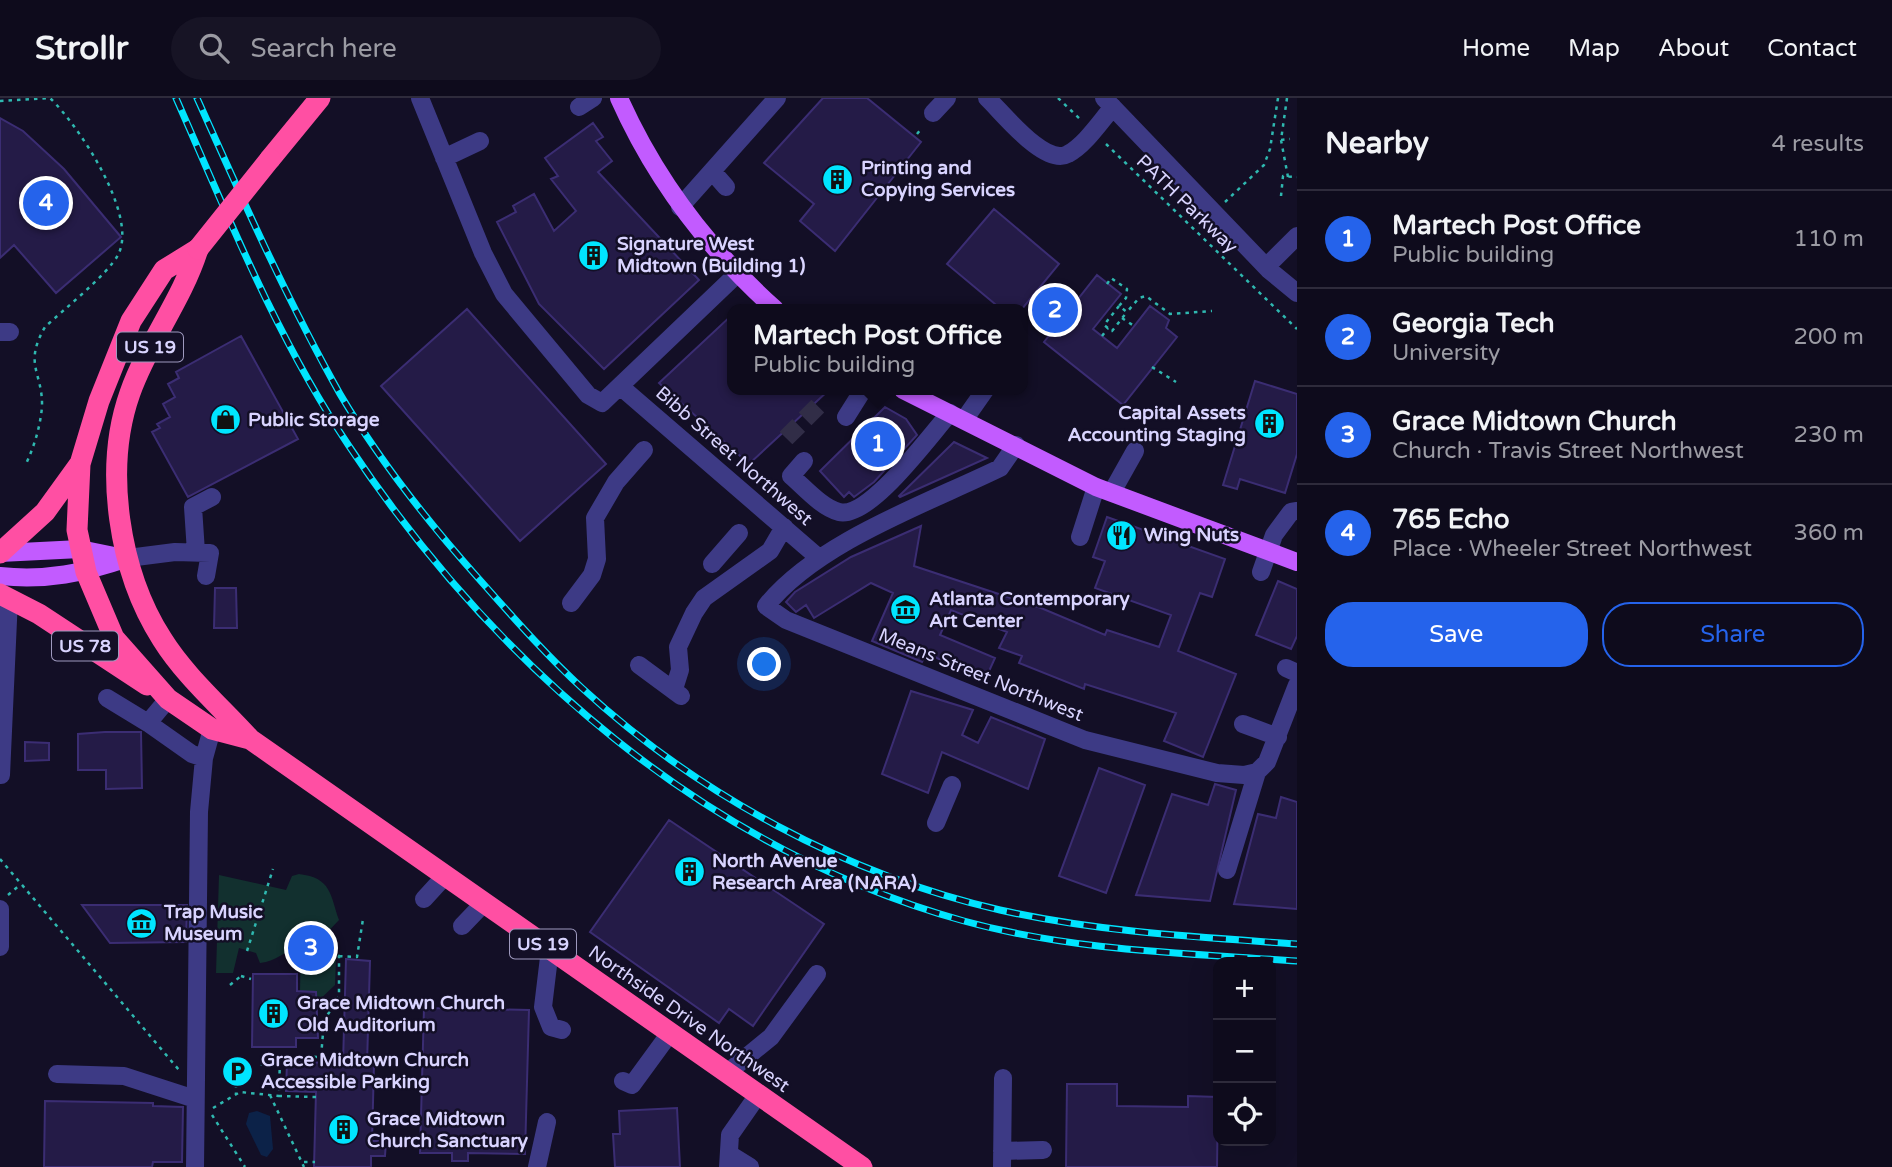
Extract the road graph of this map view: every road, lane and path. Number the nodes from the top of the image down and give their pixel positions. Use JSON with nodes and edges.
{"nodes":[{"id":1,"x":50,"y":98,"type":"edge"},
{"id":2,"x":320,"y":98,"type":"edge"},
{"id":3,"x":420,"y":98,"type":"edge"},
{"id":4,"x":619,"y":98,"type":"edge"},
{"id":5,"x":777,"y":98,"type":"edge"},
{"id":6,"x":947,"y":98,"type":"edge"},
{"id":7,"x":987,"y":98,"type":"edge"},
{"id":8,"x":1058,"y":98,"type":"edge"},
{"id":9,"x":1278,"y":98,"type":"edge"},
{"id":10,"x":1287,"y":98,"type":"edge"},
{"id":11,"x":0,"y":101,"type":"edge"},
{"id":12,"x":1108,"y":102,"type":"edge"},
{"id":13,"x":933,"y":113,"type":"dead end"},
{"id":14,"x":921,"y":129,"type":"dead end"},
{"id":15,"x":1092,"y":131,"type":"junction"},
{"id":16,"x":917,"y":134,"type":"dead end"},
{"id":17,"x":1281,"y":139,"type":"junction"},
{"id":18,"x":1290,"y":139,"type":"dead end"},
{"id":19,"x":480,"y":141,"type":"dead end"},
{"id":20,"x":444,"y":158,"type":"junction"},
{"id":21,"x":712,"y":171,"type":"junction"},
{"id":22,"x":1287,"y":177,"type":"junction"},
{"id":23,"x":1297,"y":177,"type":"edge"},
{"id":24,"x":726,"y":187,"type":"dead end"},
{"id":25,"x":1281,"y":196,"type":"dead end"},
{"id":26,"x":680,"y":206,"type":"junction"},
{"id":27,"x":1214,"y":212,"type":"junction"},
{"id":28,"x":1297,"y":236,"type":"edge"},
{"id":29,"x":198,"y":249,"type":"junction"},
{"id":30,"x":1266,"y":267,"type":"junction"},
{"id":31,"x":736,"y":275,"type":"junction"},
{"id":32,"x":1107,"y":284,"type":"dead end"},
{"id":33,"x":1297,"y":293,"type":"edge"},
{"id":34,"x":1126,"y":298,"type":"junction"},
{"id":35,"x":769,"y":304,"type":"edge"},
{"id":36,"x":1134,"y":304,"type":"junction"},
{"id":37,"x":1119,"y":306,"type":"junction"},
{"id":38,"x":1110,"y":307,"type":"dead end"},
{"id":39,"x":1115,"y":311,"type":"junction"},
{"id":40,"x":1212,"y":311,"type":"dead end"},
{"id":41,"x":1127,"y":312,"type":"junction"},
{"id":42,"x":1122,"y":318,"type":"junction"},
{"id":43,"x":1134,"y":326,"type":"dead end"},
{"id":44,"x":1108,"y":328,"type":"junction"},
{"id":45,"x":1297,"y":329,"type":"edge"},
{"id":46,"x":1102,"y":336,"type":"dead end"},
{"id":47,"x":1153,"y":368,"type":"dead end"},
{"id":48,"x":1177,"y":382,"type":"dead end"},
{"id":49,"x":621,"y":387,"type":"junction"},
{"id":50,"x":860,"y":395,"type":"edge"},
{"id":51,"x":926,"y":395,"type":"edge"},
{"id":52,"x":980,"y":395,"type":"edge"},
{"id":53,"x":957,"y":416,"type":"junction"},
{"id":54,"x":846,"y":417,"type":"dead end"},
{"id":55,"x":1016,"y":446,"type":"junction"},
{"id":56,"x":644,"y":450,"type":"dead end"},
{"id":57,"x":1135,"y":451,"type":"dead end"},
{"id":58,"x":804,"y":461,"type":"dead end"},
{"id":59,"x":80,"y":464,"type":"junction"},
{"id":60,"x":25,"y":466,"type":"dead end"},
{"id":61,"x":1104,"y":490,"type":"junction"},
{"id":62,"x":212,"y":497,"type":"dead end"},
{"id":63,"x":1297,"y":511,"type":"edge"},
{"id":64,"x":784,"y":527,"type":"junction"},
{"id":65,"x":739,"y":533,"type":"dead end"},
{"id":66,"x":1080,"y":537,"type":"dead end"},
{"id":67,"x":80,"y":549,"type":"junction"},
{"id":68,"x":1269,"y":552,"type":"junction"},
{"id":69,"x":0,"y":553,"type":"edge"},
{"id":70,"x":203,"y":553,"type":"junction"},
{"id":71,"x":128,"y":558,"type":"junction"},
{"id":72,"x":820,"y":558,"type":"junction"},
{"id":73,"x":1297,"y":562,"type":"edge"},
{"id":74,"x":712,"y":564,"type":"dead end"},
{"id":75,"x":86,"y":572,"type":"junction"},
{"id":76,"x":1261,"y":572,"type":"dead end"},
{"id":77,"x":0,"y":576,"type":"edge"},
{"id":78,"x":206,"y":576,"type":"dead end"},
{"id":79,"x":5,"y":596,"type":"edge"},
{"id":80,"x":571,"y":603,"type":"dead end"},
{"id":81,"x":639,"y":665,"type":"dead end"},
{"id":82,"x":1297,"y":685,"type":"edge"},
{"id":83,"x":107,"y":698,"type":"dead end"},
{"id":84,"x":169,"y":699,"type":"junction"},
{"id":85,"x":1292,"y":716,"type":"edge"},
{"id":86,"x":148,"y":723,"type":"junction"},
{"id":87,"x":1243,"y":724,"type":"dead end"},
{"id":88,"x":212,"y":729,"type":"junction"},
{"id":89,"x":1278,"y":737,"type":"junction"},
{"id":90,"x":250,"y":739,"type":"junction"},
{"id":91,"x":1084,"y":740,"type":"junction"},
{"id":92,"x":204,"y":758,"type":"junction"},
{"id":93,"x":1078,"y":758,"type":"dead end"},
{"id":94,"x":1257,"y":772,"type":"junction"},
{"id":95,"x":1,"y":775,"type":"edge"},
{"id":96,"x":952,"y":785,"type":"dead end"},
{"id":97,"x":936,"y":823,"type":"dead end"},
{"id":98,"x":0,"y":859,"type":"edge"},
{"id":99,"x":272,"y":869,"type":"dead end"},
{"id":100,"x":1227,"y":870,"type":"dead end"},
{"id":101,"x":445,"y":876,"type":"junction"},
{"id":102,"x":21,"y":884,"type":"junction"},
{"id":103,"x":424,"y":899,"type":"dead end"},
{"id":104,"x":0,"y":901,"type":"edge"},
{"id":105,"x":484,"y":903,"type":"junction"},
{"id":106,"x":0,"y":909,"type":"edge"},
{"id":107,"x":363,"y":919,"type":"dead end"},
{"id":108,"x":463,"y":926,"type":"dead end"},
{"id":109,"x":327,"y":946,"type":"dead end"},
{"id":110,"x":0,"y":947,"type":"edge"},
{"id":111,"x":550,"y":948,"type":"junction"},
{"id":112,"x":247,"y":951,"type":"dead end"},
{"id":113,"x":340,"y":956,"type":"junction"},
{"id":114,"x":817,"y":974,"type":"dead end"},
{"id":115,"x":251,"y":979,"type":"dead end"},
{"id":116,"x":230,"y":985,"type":"dead end"},
{"id":117,"x":562,"y":1030,"type":"dead end"},
{"id":118,"x":670,"y":1032,"type":"junction"},
{"id":119,"x":280,"y":1056,"type":"junction"},
{"id":120,"x":321,"y":1057,"type":"junction"},
{"id":121,"x":331,"y":1063,"type":"dead end"},
{"id":122,"x":262,"y":1066,"type":"dead end"},
{"id":123,"x":727,"y":1073,"type":"junction"},
{"id":124,"x":57,"y":1074,"type":"dead end"},
{"id":125,"x":186,"y":1078,"type":"dead end"},
{"id":126,"x":279,"y":1079,"type":"junction"},
{"id":127,"x":1003,"y":1079,"type":"dead end"},
{"id":128,"x":287,"y":1080,"type":"dead end"},
{"id":129,"x":624,"y":1081,"type":"dead end"},
{"id":130,"x":236,"y":1084,"type":"dead end"},
{"id":131,"x":236,"y":1094,"type":"junction"},
{"id":132,"x":270,"y":1095,"type":"junction"},
{"id":133,"x":758,"y":1095,"type":"junction"},
{"id":134,"x":279,"y":1096,"type":"junction"},
{"id":135,"x":316,"y":1097,"type":"dead end"},
{"id":136,"x":203,"y":1104,"type":"junction"},
{"id":137,"x":547,"y":1122,"type":"dead end"},
{"id":138,"x":1043,"y":1150,"type":"dead end"},
{"id":139,"x":1002,"y":1159,"type":"edge"},
{"id":140,"x":729,"y":1161,"type":"edge"},
{"id":141,"x":304,"y":1162,"type":"junction"},
{"id":142,"x":315,"y":1162,"type":"dead end"},
{"id":143,"x":195,"y":1167,"type":"edge"},
{"id":144,"x":245,"y":1167,"type":"edge"},
{"id":145,"x":304,"y":1167,"type":"edge"},
{"id":146,"x":537,"y":1167,"type":"edge"},
{"id":147,"x":750,"y":1167,"type":"edge"},
{"id":148,"x":862,"y":1167,"type":"edge"}],
"edges":[{"from":1,"to":11,"type":"path"},
{"from":1,"to":60,"type":"path"},
{"from":2,"to":29,"type":"highway","name":"Northside Drive Northwest","number":"US 19","bridge":true},
{"from":3,"to":20,"type":"street"},
{"from":4,"to":26,"type":"main road"},
{"from":5,"to":21,"type":"street"},
{"from":6,"to":13,"type":"street"},
{"from":7,"to":15,"type":"street"},
{"from":8,"to":15,"type":"path","name":"PATH Parkway"},
{"from":9,"to":27,"type":"path"},
{"from":10,"to":17,"type":"path"},
{"from":12,"to":15,"type":"street"},
{"from":12,"to":27,"type":"street"},
{"from":14,"to":16,"type":"path"},
{"from":15,"to":45,"type":"path","name":"PATH Parkway"},
{"from":17,"to":18,"type":"path"},
{"from":17,"to":22,"type":"path"},
{"from":19,"to":20,"type":"street"},
{"from":20,"to":49,"type":"street"},
{"from":21,"to":24,"type":"street"},
{"from":21,"to":26,"type":"street"},
{"from":22,"to":23,"type":"path"},
{"from":22,"to":25,"type":"path"},
{"from":26,"to":31,"type":"main road"},
{"from":27,"to":30,"type":"street"},
{"from":28,"to":30,"type":"street"},
{"from":29,"to":59,"type":"highway","name":"Northside Drive Northwest","number":"US 19"},
{"from":29,"to":71,"type":"highway","name":"Northside Drive Northwest","number":"US 19"},
{"from":30,"to":33,"type":"street"},
{"from":31,"to":35,"type":"main road"},
{"from":31,"to":49,"type":"street"},
{"from":32,"to":34,"type":"path"},
{"from":34,"to":36,"type":"path"},
{"from":34,"to":37,"type":"path"},
{"from":36,"to":40,"type":"path"},
{"from":36,"to":41,"type":"path"},
{"from":37,"to":39,"type":"path"},
{"from":37,"to":41,"type":"path"},
{"from":38,"to":39,"type":"path"},
{"from":39,"to":44,"type":"path"},
{"from":41,"to":42,"type":"path"},
{"from":42,"to":43,"type":"path"},
{"from":42,"to":44,"type":"path"},
{"from":44,"to":46,"type":"path"},
{"from":47,"to":48,"type":"path"},
{"from":49,"to":64,"type":"street","name":"Bibb Street Northwest"},
{"from":50,"to":54,"type":"street"},
{"from":51,"to":53,"type":"main road"},
{"from":52,"to":53,"type":"street"},
{"from":53,"to":55,"type":"main road"},
{"from":53,"to":58,"type":"street"},
{"from":55,"to":61,"type":"main road"},
{"from":55,"to":72,"type":"street"},
{"from":56,"to":80,"type":"street"},
{"from":57,"to":61,"type":"street"},
{"from":59,"to":67,"type":"highway","name":"Northside Drive Northwest","number":"US 19"},
{"from":59,"to":69,"type":"highway"},
{"from":61,"to":66,"type":"street"},
{"from":61,"to":68,"type":"main road"},
{"from":62,"to":70,"type":"street"},
{"from":63,"to":68,"type":"street"},
{"from":64,"to":72,"type":"street","name":"Bibb Street Northwest"},
{"from":64,"to":81,"type":"street"},
{"from":65,"to":74,"type":"street"},
{"from":67,"to":69,"type":"main road"},
{"from":67,"to":71,"type":"main road"},
{"from":67,"to":75,"type":"highway","name":"Northside Drive Northwest","number":"US 19"},
{"from":68,"to":73,"type":"main road"},
{"from":68,"to":76,"type":"street"},
{"from":70,"to":71,"type":"street"},
{"from":70,"to":78,"type":"street"},
{"from":71,"to":75,"type":"main road"},
{"from":71,"to":90,"type":"highway","name":"Northside Drive Northwest","number":"US 19"},
{"from":72,"to":91,"type":"street","name":"Means Street Northwest"},
{"from":75,"to":77,"type":"main road"},
{"from":75,"to":84,"type":"highway","name":"Northside Drive Northwest","number":"US 19"},
{"from":79,"to":84,"type":"highway","number":"US 78"},
{"from":79,"to":95,"type":"street"},
{"from":82,"to":85,"type":"street"},
{"from":83,"to":86,"type":"street"},
{"from":84,"to":86,"type":"street"},
{"from":84,"to":88,"type":"highway","name":"Northside Drive Northwest","number":"US 19"},
{"from":85,"to":89,"type":"street"},
{"from":86,"to":92,"type":"street"},
{"from":87,"to":89,"type":"street"},
{"from":88,"to":90,"type":"highway","name":"Northside Drive Northwest","number":"US 19"},
{"from":88,"to":92,"type":"street"},
{"from":89,"to":94,"type":"street"},
{"from":90,"to":101,"type":"highway","name":"Northside Drive Northwest","number":"US 19"},
{"from":91,"to":93,"type":"street"},
{"from":91,"to":94,"type":"street","name":"Means Street Northwest"},
{"from":92,"to":136,"type":"street"},
{"from":94,"to":100,"type":"street"},
{"from":96,"to":97,"type":"street"},
{"from":98,"to":102,"type":"path"},
{"from":99,"to":112,"type":"path"},
{"from":101,"to":103,"type":"street"},
{"from":101,"to":105,"type":"highway","name":"Northside Drive Northwest","number":"US 19"},
{"from":102,"to":104,"type":"path"},
{"from":102,"to":125,"type":"path"},
{"from":105,"to":108,"type":"street"},
{"from":105,"to":111,"type":"highway","name":"Northside Drive Northwest","number":"US 19"},
{"from":106,"to":110,"type":"street"},
{"from":107,"to":113,"type":"path"},
{"from":109,"to":113,"type":"path"},
{"from":111,"to":117,"type":"street"},
{"from":111,"to":118,"type":"highway","name":"Northside Drive Northwest","number":"US 19"},
{"from":113,"to":120,"type":"path"},
{"from":114,"to":123,"type":"street"},
{"from":115,"to":116,"type":"path"},
{"from":118,"to":123,"type":"highway","name":"Northside Drive Northwest","number":"US 19"},
{"from":118,"to":129,"type":"street"},
{"from":119,"to":120,"type":"path"},
{"from":119,"to":122,"type":"path"},
{"from":119,"to":126,"type":"path"},
{"from":120,"to":121,"type":"path"},
{"from":123,"to":133,"type":"highway","name":"Northside Drive Northwest","number":"US 19"},
{"from":124,"to":136,"type":"street"},
{"from":126,"to":128,"type":"path"},
{"from":126,"to":134,"type":"path"},
{"from":127,"to":139,"type":"street"},
{"from":130,"to":131,"type":"path"},
{"from":131,"to":132,"type":"path"},
{"from":131,"to":136,"type":"path"},
{"from":132,"to":134,"type":"path"},
{"from":132,"to":141,"type":"path"},
{"from":133,"to":140,"type":"street"},
{"from":133,"to":148,"type":"highway","name":"Northside Drive Northwest","number":"US 19"},
{"from":134,"to":135,"type":"path"},
{"from":136,"to":143,"type":"street"},
{"from":136,"to":144,"type":"path"},
{"from":137,"to":146,"type":"street"},
{"from":138,"to":139,"type":"street"},
{"from":140,"to":147,"type":"street"},
{"from":141,"to":142,"type":"path"},
{"from":141,"to":145,"type":"path"}]}
